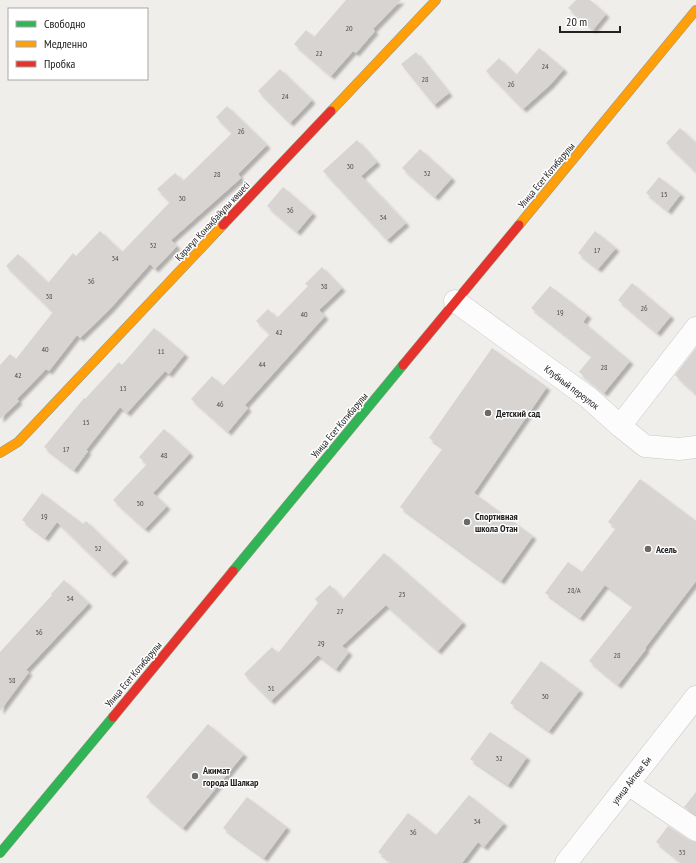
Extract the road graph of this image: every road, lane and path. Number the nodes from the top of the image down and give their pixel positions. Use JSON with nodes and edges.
{"nodes":[{"id":1,"x":436,"y":0,"type":"edge"},
{"id":2,"x":696,"y":10,"type":"edge"},
{"id":3,"x":455,"y":302,"type":"junction"},
{"id":4,"x":696,"y":328,"type":"edge"},
{"id":5,"x":620,"y":426,"type":"junction"},
{"id":6,"x":696,"y":447,"type":"edge"},
{"id":7,"x":0,"y":453,"type":"edge"},
{"id":8,"x":696,"y":697,"type":"edge"},
{"id":9,"x":628,"y":784,"type":"junction"},
{"id":10,"x":696,"y":830,"type":"edge"},
{"id":11,"x":0,"y":853,"type":"edge"},
{"id":12,"x":566,"y":863,"type":"edge"}],
"edges":[{"from":1,"to":7,"type":"main road","name":"Қарағұл Қонақбайұлы көшесі"},
{"from":2,"to":3,"type":"main road","name":"Улица Есет Котибарулы"},
{"from":3,"to":5,"type":"street","name":"Клубный переулок"},
{"from":3,"to":11,"type":"main road","name":"Улица Есет Котибарулы"},
{"from":4,"to":5,"type":"street"},
{"from":5,"to":6,"type":"street","name":"Клубный переулок"},
{"from":8,"to":9,"type":"street","name":"улица Айтеке Би"},
{"from":9,"to":10,"type":"street"},
{"from":9,"to":12,"type":"street","name":"улица Айтеке Би"}]}
